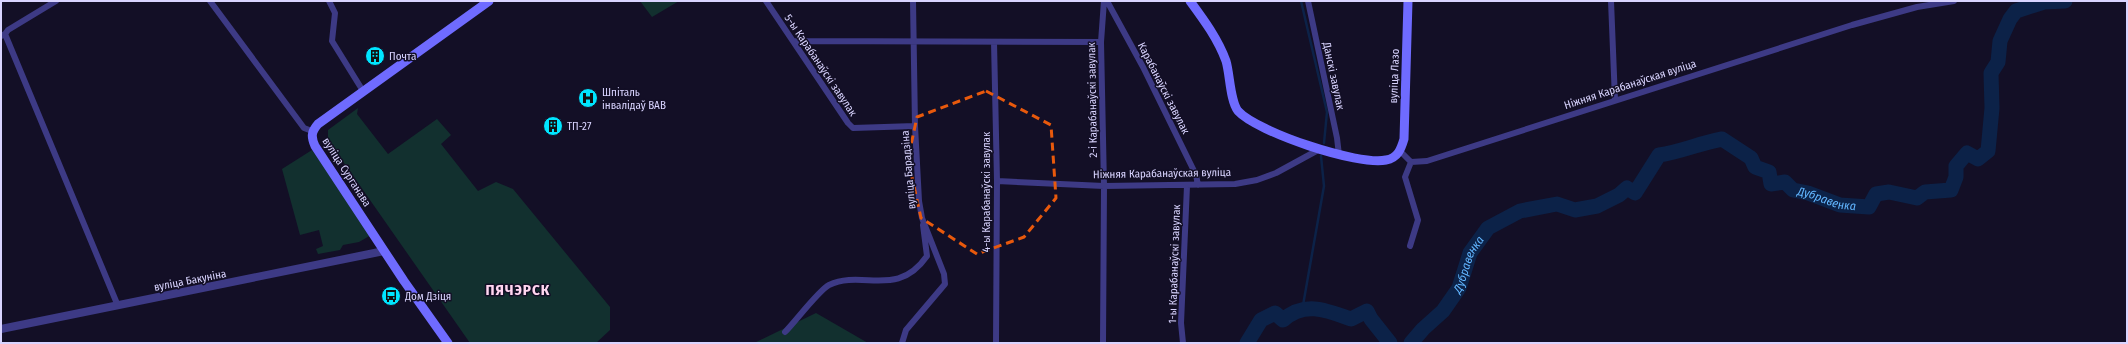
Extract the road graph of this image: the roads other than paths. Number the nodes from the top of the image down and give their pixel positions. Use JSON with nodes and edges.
{"nodes":[{"id":1,"x":56,"y":1,"type":"edge"},
{"id":2,"x":210,"y":1,"type":"edge"},
{"id":3,"x":329,"y":1,"type":"edge"},
{"id":4,"x":489,"y":1,"type":"edge"},
{"id":5,"x":766,"y":1,"type":"edge"},
{"id":6,"x":913,"y":1,"type":"edge"},
{"id":7,"x":1104,"y":1,"type":"edge"},
{"id":8,"x":1107,"y":1,"type":"edge"},
{"id":9,"x":1190,"y":1,"type":"edge"},
{"id":10,"x":1308,"y":1,"type":"edge"},
{"id":11,"x":1408,"y":1,"type":"edge"},
{"id":12,"x":1611,"y":1,"type":"edge"},
{"id":13,"x":1954,"y":1,"type":"edge"},
{"id":14,"x":3,"y":35,"type":"edge"},
{"id":15,"x":793,"y":41,"type":"junction"},
{"id":16,"x":915,"y":42,"type":"junction"},
{"id":17,"x":994,"y":42,"type":"junction"},
{"id":18,"x":1101,"y":42,"type":"junction"},
{"id":19,"x":363,"y":91,"type":"junction"},
{"id":20,"x":1615,"y":100,"type":"junction"},
{"id":21,"x":915,"y":126,"type":"junction"},
{"id":22,"x":312,"y":131,"type":"junction"},
{"id":23,"x":1320,"y":149,"type":"junction"},
{"id":24,"x":1400,"y":151,"type":"junction"},
{"id":25,"x":1339,"y":155,"type":"junction"},
{"id":26,"x":1411,"y":162,"type":"junction"},
{"id":27,"x":997,"y":181,"type":"junction"},
{"id":28,"x":1198,"y":185,"type":"junction"},
{"id":29,"x":1104,"y":186,"type":"junction"},
{"id":30,"x":1187,"y":186,"type":"junction"},
{"id":31,"x":922,"y":218,"type":"junction"},
{"id":32,"x":1410,"y":246,"type":"dead end"},
{"id":33,"x":384,"y":251,"type":"junction"},
{"id":34,"x":118,"y":306,"type":"junction"},
{"id":35,"x":1,"y":329,"type":"edge"},
{"id":36,"x":785,"y":332,"type":"dead end"},
{"id":37,"x":448,"y":343,"type":"edge"},
{"id":38,"x":902,"y":343,"type":"edge"},
{"id":39,"x":996,"y":343,"type":"edge"},
{"id":40,"x":1103,"y":343,"type":"edge"},
{"id":41,"x":1183,"y":343,"type":"edge"}],
"edges":[{"from":1,"to":14,"type":"street"},
{"from":2,"to":22,"type":"street","name":"вуліца Сурганава"},
{"from":3,"to":19,"type":"street"},
{"from":4,"to":19,"type":"main road"},
{"from":5,"to":15,"type":"street","name":"5-ы Карабанаўскі завулак"},
{"from":6,"to":16,"type":"street","name":"вуліца Барадзіна"},
{"from":7,"to":18,"type":"street","name":"2-і Карабанаўскі завулак"},
{"from":8,"to":28,"type":"street","name":"Карабанаўскі завулак"},
{"from":9,"to":23,"type":"main road"},
{"from":10,"to":25,"type":"street","name":"Данскі завулак"},
{"from":11,"to":24,"type":"main road","name":"вуліца Лазо"},
{"from":12,"to":20,"type":"street"},
{"from":13,"to":20,"type":"street","name":"Ніжняя Карабанаўская вуліца"},
{"from":14,"to":34,"type":"street"},
{"from":15,"to":16,"type":"street"},
{"from":15,"to":21,"type":"street","name":"5-ы Карабанаўскі завулак"},
{"from":16,"to":17,"type":"street"},
{"from":16,"to":21,"type":"street","name":"вуліца Барадзіна"},
{"from":17,"to":18,"type":"street"},
{"from":17,"to":27,"type":"street","name":"4-ы Карабанаўскі завулак"},
{"from":18,"to":29,"type":"street","name":"2-і Карабанаўскі завулак"},
{"from":19,"to":22,"type":"main road"},
{"from":20,"to":26,"type":"street","name":"Ніжняя Карабанаўская вуліца"},
{"from":21,"to":31,"type":"street","name":"вуліца Барадзіна"},
{"from":22,"to":33,"type":"main road","name":"вуліца Сурганава"},
{"from":23,"to":25,"type":"main road"},
{"from":23,"to":28,"type":"street","name":"Ніжняя Карабанаўская вуліца"},
{"from":24,"to":25,"type":"main road"},
{"from":24,"to":26,"type":"street"},
{"from":26,"to":32,"type":"street"},
{"from":27,"to":29,"type":"street","name":"Ніжняя Карабанаўская вуліца"},
{"from":27,"to":39,"type":"street","name":"4-ы Карабанаўскі завулак"},
{"from":28,"to":30,"type":"street","name":"Ніжняя Карабанаўская вуліца"},
{"from":29,"to":30,"type":"street","name":"Ніжняя Карабанаўская вуліца"},
{"from":29,"to":40,"type":"street","name":"2-і Карабанаўскі завулак"},
{"from":30,"to":41,"type":"street","name":"1-ы Карабанаўскі завулак"},
{"from":31,"to":36,"type":"street"},
{"from":31,"to":38,"type":"street","name":"вуліца Барадзіна"},
{"from":33,"to":34,"type":"street","name":"вуліца Бакуніна"},
{"from":33,"to":37,"type":"main road","name":"вуліца Сурганава"},
{"from":34,"to":35,"type":"street","name":"вуліца Бакуніна"}]}
